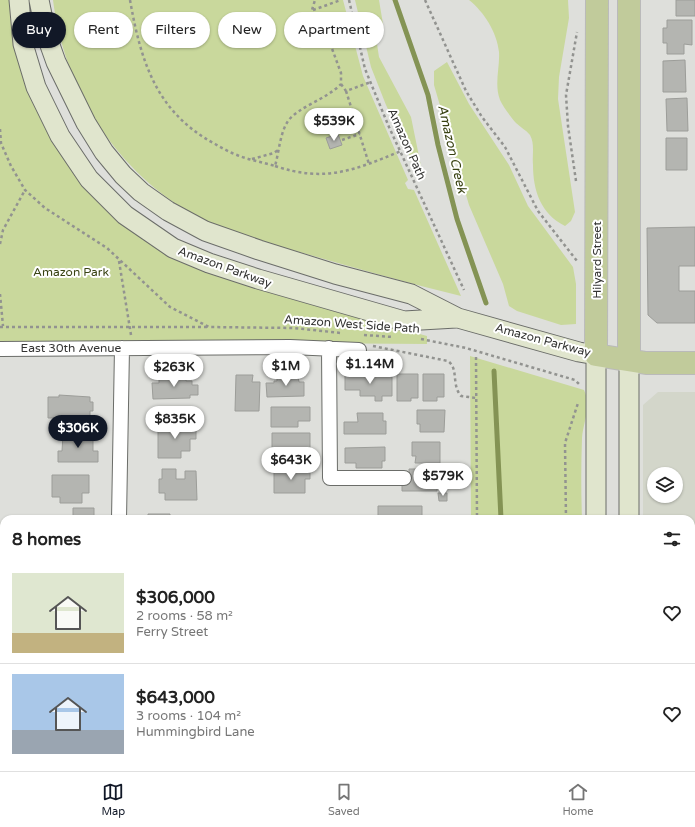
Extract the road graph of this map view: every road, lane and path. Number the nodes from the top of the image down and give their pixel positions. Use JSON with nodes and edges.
{"nodes":[{"id":1,"x":19,"y":0,"type":"edge"},
{"id":2,"x":39,"y":0,"type":"edge"},
{"id":3,"x":130,"y":0,"type":"edge"},
{"id":4,"x":315,"y":0,"type":"edge"},
{"id":5,"x":341,"y":0,"type":"edge"},
{"id":6,"x":349,"y":0,"type":"edge"},
{"id":7,"x":425,"y":0,"type":"edge"},
{"id":8,"x":597,"y":0,"type":"edge"},
{"id":9,"x":629,"y":0,"type":"edge"},
{"id":10,"x":312,"y":10,"type":"junction"},
{"id":11,"x":577,"y":26,"type":"dead end"},
{"id":12,"x":371,"y":82,"type":"junction"},
{"id":13,"x":341,"y":84,"type":"junction"},
{"id":14,"x":346,"y":91,"type":"junction"},
{"id":15,"x":0,"y":129,"type":"edge"},
{"id":16,"x":360,"y":134,"type":"junction"},
{"id":17,"x":342,"y":140,"type":"dead end"},
{"id":18,"x":280,"y":148,"type":"junction"},
{"id":19,"x":401,"y":151,"type":"junction"},
{"id":20,"x":251,"y":159,"type":"junction"},
{"id":21,"x":369,"y":164,"type":"junction"},
{"id":22,"x":275,"y":166,"type":"junction"},
{"id":23,"x":577,"y":189,"type":"dead end"},
{"id":24,"x":25,"y":190,"type":"junction"},
{"id":25,"x":0,"y":244,"type":"edge"},
{"id":26,"x":578,"y":255,"type":"dead end"},
{"id":27,"x":119,"y":260,"type":"junction"},
{"id":28,"x":578,"y":262,"type":"junction"},
{"id":29,"x":578,"y":269,"type":"dead end"},
{"id":30,"x":464,"y":290,"type":"dead end"},
{"id":31,"x":0,"y":294,"type":"edge"},
{"id":32,"x":458,"y":318,"type":"junction"},
{"id":33,"x":1,"y":327,"type":"edge"},
{"id":34,"x":209,"y":327,"type":"junction"},
{"id":35,"x":130,"y":328,"type":"junction"},
{"id":36,"x":344,"y":333,"type":"dead end"},
{"id":37,"x":358,"y":334,"type":"dead end"},
{"id":38,"x":366,"y":335,"type":"junction"},
{"id":39,"x":395,"y":337,"type":"dead end"},
{"id":40,"x":416,"y":338,"type":"dead end"},
{"id":41,"x":365,"y":345,"type":"junction"},
{"id":42,"x":0,"y":348,"type":"edge"},
{"id":43,"x":127,"y":348,"type":"junction"},
{"id":44,"x":329,"y":348,"type":"junction"},
{"id":45,"x":588,"y":353,"type":"junction"},
{"id":46,"x":476,"y":357,"type":"dead end"},
{"id":47,"x":629,"y":360,"type":"junction"},
{"id":48,"x":695,"y":363,"type":"edge"},
{"id":49,"x":579,"y":385,"type":"junction"},
{"id":50,"x":579,"y":391,"type":"dead end"},
{"id":51,"x":579,"y":397,"type":"dead end"},
{"id":52,"x":476,"y":398,"type":"junction"},
{"id":53,"x":404,"y":478,"type":"dead end"},
{"id":54,"x":119,"y":515,"type":"edge"},
{"id":55,"x":476,"y":515,"type":"edge"},
{"id":56,"x":566,"y":515,"type":"edge"},
{"id":57,"x":596,"y":515,"type":"edge"},
{"id":58,"x":629,"y":515,"type":"edge"}],
"edges":[{"from":1,"to":32,"type":"main road","name":"Amazon Parkway"},
{"from":2,"to":32,"type":"main road","name":"Amazon Parkway"},
{"from":3,"to":20,"type":"path"},
{"from":4,"to":10,"type":"path"},
{"from":5,"to":10,"type":"path"},
{"from":6,"to":12,"type":"path","name":"Amazon Path"},
{"from":7,"to":28,"type":"path"},
{"from":8,"to":45,"type":"main road","name":"Hilyard Street"},
{"from":9,"to":47,"type":"main road"},
{"from":10,"to":13,"type":"path"},
{"from":11,"to":23,"type":"path"},
{"from":12,"to":14,"type":"path"},
{"from":12,"to":19,"type":"path","name":"Amazon Path"},
{"from":13,"to":14,"type":"path"},
{"from":13,"to":18,"type":"path"},
{"from":14,"to":16,"type":"path"},
{"from":15,"to":24,"type":"path","name":"Amazon West Side Path"},
{"from":16,"to":17,"type":"path"},
{"from":16,"to":21,"type":"path"},
{"from":18,"to":20,"type":"path"},
{"from":18,"to":22,"type":"path"},
{"from":19,"to":21,"type":"path"},
{"from":19,"to":30,"type":"path","name":"Amazon Path"},
{"from":20,"to":22,"type":"path"},
{"from":21,"to":22,"type":"path"},
{"from":24,"to":25,"type":"path"},
{"from":24,"to":27,"type":"path","name":"Amazon West Side Path"},
{"from":26,"to":28,"type":"path"},
{"from":27,"to":34,"type":"path","name":"Amazon West Side Path"},
{"from":27,"to":35,"type":"path"},
{"from":28,"to":29,"type":"path"},
{"from":31,"to":33,"type":"path"},
{"from":32,"to":45,"type":"main road","name":"Amazon Parkway"},
{"from":33,"to":35,"type":"path"},
{"from":34,"to":35,"type":"path"},
{"from":34,"to":36,"type":"path","name":"Amazon West Side Path"},
{"from":35,"to":43,"type":"path"},
{"from":37,"to":38,"type":"path","name":"Amazon West Side Path"},
{"from":38,"to":39,"type":"path","name":"Amazon West Side Path"},
{"from":38,"to":41,"type":"path"},
{"from":40,"to":49,"type":"path","name":"Amazon West Side Path"},
{"from":41,"to":44,"type":"street","name":"East 30th Avenue"},
{"from":41,"to":52,"type":"path"},
{"from":42,"to":43,"type":"street","name":"East 30th Avenue"},
{"from":43,"to":44,"type":"street","name":"East 30th Avenue"},
{"from":43,"to":54,"type":"street"},
{"from":44,"to":53,"type":"street"},
{"from":45,"to":47,"type":"main road","name":"Amazon Parkway"},
{"from":45,"to":49,"type":"path"},
{"from":45,"to":57,"type":"main road","name":"Hilyard Street"},
{"from":46,"to":52,"type":"path"},
{"from":47,"to":48,"type":"main road"},
{"from":47,"to":58,"type":"main road"},
{"from":49,"to":50,"type":"path"},
{"from":51,"to":56,"type":"path"},
{"from":52,"to":55,"type":"path"}]}
